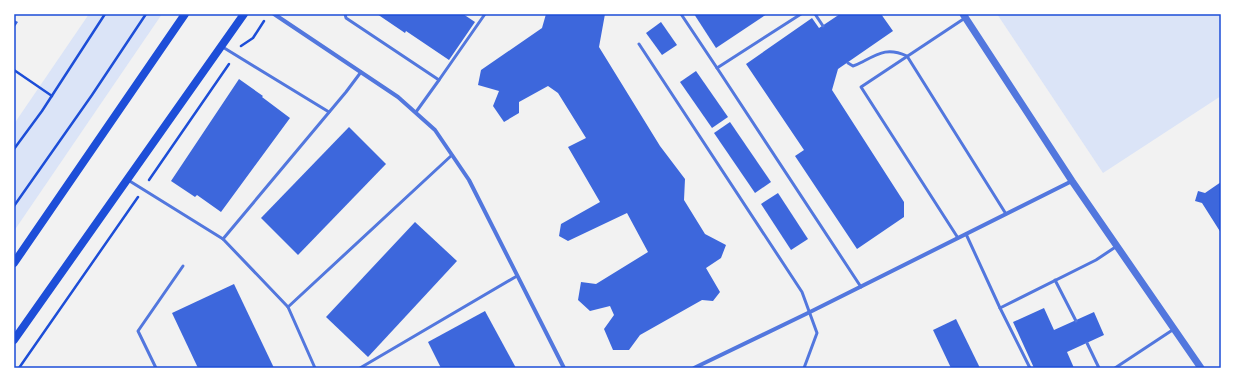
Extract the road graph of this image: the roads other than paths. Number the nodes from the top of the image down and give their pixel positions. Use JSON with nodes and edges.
{"nodes":[{"id":1,"x":185,"y":14,"type":"edge"},
{"id":2,"x":244,"y":14,"type":"edge"},
{"id":3,"x":274,"y":14,"type":"edge"},
{"id":4,"x":345,"y":14,"type":"edge"},
{"id":5,"x":485,"y":14,"type":"edge"},
{"id":6,"x":681,"y":14,"type":"edge"},
{"id":7,"x":801,"y":14,"type":"edge"},
{"id":8,"x":815,"y":14,"type":"edge"},
{"id":9,"x":964,"y":16,"type":"edge"},
{"id":10,"x":823,"y":26,"type":"dead end"},
{"id":11,"x":639,"y":44,"type":"dead end"},
{"id":12,"x":221,"y":46,"type":"junction"},
{"id":13,"x":907,"y":56,"type":"junction"},
{"id":14,"x":848,"y":62,"type":"dead end"},
{"id":15,"x":717,"y":68,"type":"junction"},
{"id":16,"x":361,"y":72,"type":"junction"},
{"id":17,"x":440,"y":80,"type":"junction"},
{"id":18,"x":329,"y":112,"type":"junction"},
{"id":19,"x":416,"y":112,"type":"junction"},
{"id":20,"x":452,"y":155,"type":"junction"},
{"id":21,"x":127,"y":179,"type":"junction"},
{"id":22,"x":1072,"y":181,"type":"junction"},
{"id":23,"x":1006,"y":214,"type":"junction"},
{"id":24,"x":966,"y":234,"type":"junction"},
{"id":25,"x":958,"y":238,"type":"junction"},
{"id":26,"x":223,"y":240,"type":"junction"},
{"id":27,"x":1117,"y":246,"type":"junction"},
{"id":28,"x":14,"y":263,"type":"edge"},
{"id":29,"x":183,"y":266,"type":"dead end"},
{"id":30,"x":517,"y":276,"type":"junction"},
{"id":31,"x":1055,"y":280,"type":"junction"},
{"id":32,"x":860,"y":287,"type":"junction"},
{"id":33,"x":288,"y":307,"type":"junction"},
{"id":34,"x":1000,"y":308,"type":"junction"},
{"id":35,"x":810,"y":312,"type":"junction"},
{"id":36,"x":1076,"y":321,"type":"dead end"},
{"id":37,"x":1174,"y":329,"type":"junction"},
{"id":38,"x":14,"y":340,"type":"edge"},
{"id":39,"x":1087,"y":343,"type":"dead end"},
{"id":40,"x":156,"y":368,"type":"edge"},
{"id":41,"x":315,"y":368,"type":"edge"},
{"id":42,"x":360,"y":368,"type":"edge"},
{"id":43,"x":564,"y":368,"type":"edge"},
{"id":44,"x":694,"y":368,"type":"edge"},
{"id":45,"x":804,"y":368,"type":"edge"},
{"id":46,"x":1030,"y":368,"type":"edge"},
{"id":47,"x":1099,"y":368,"type":"edge"},
{"id":48,"x":1115,"y":368,"type":"edge"},
{"id":49,"x":1201,"y":368,"type":"edge"}],
"edges":[{"from":1,"to":28,"type":"main road"},
{"from":2,"to":12,"type":"main road"},
{"from":3,"to":16,"type":"street"},
{"from":4,"to":17,"type":"lane"},
{"from":5,"to":17,"type":"lane"},
{"from":6,"to":15,"type":"lane"},
{"from":7,"to":15,"type":"lane"},
{"from":8,"to":10,"type":"lane"},
{"from":9,"to":13,"type":"lane"},
{"from":9,"to":22,"type":"street"},
{"from":11,"to":35,"type":"lane"},
{"from":12,"to":18,"type":"lane"},
{"from":12,"to":21,"type":"main road"},
{"from":13,"to":14,"type":"lane"},
{"from":13,"to":23,"type":"lane"},
{"from":13,"to":25,"type":"lane"},
{"from":15,"to":32,"type":"lane"},
{"from":16,"to":18,"type":"lane"},
{"from":16,"to":19,"type":"street"},
{"from":17,"to":19,"type":"lane"},
{"from":18,"to":26,"type":"lane"},
{"from":19,"to":20,"type":"street"},
{"from":20,"to":30,"type":"street"},
{"from":20,"to":33,"type":"lane"},
{"from":21,"to":26,"type":"lane"},
{"from":21,"to":38,"type":"main road"},
{"from":22,"to":23,"type":"street"},
{"from":22,"to":27,"type":"street"},
{"from":23,"to":24,"type":"street"},
{"from":24,"to":25,"type":"street"},
{"from":24,"to":34,"type":"lane"},
{"from":25,"to":32,"type":"street"},
{"from":26,"to":33,"type":"lane"},
{"from":27,"to":31,"type":"lane"},
{"from":27,"to":37,"type":"street"},
{"from":29,"to":40,"type":"lane"},
{"from":30,"to":42,"type":"lane"},
{"from":30,"to":43,"type":"street"},
{"from":31,"to":34,"type":"lane"},
{"from":31,"to":36,"type":"lane"},
{"from":32,"to":35,"type":"street"},
{"from":33,"to":41,"type":"lane"},
{"from":34,"to":46,"type":"lane"},
{"from":35,"to":44,"type":"street"},
{"from":35,"to":45,"type":"lane"},
{"from":37,"to":48,"type":"lane"},
{"from":37,"to":49,"type":"street"},
{"from":39,"to":47,"type":"lane"}]}
